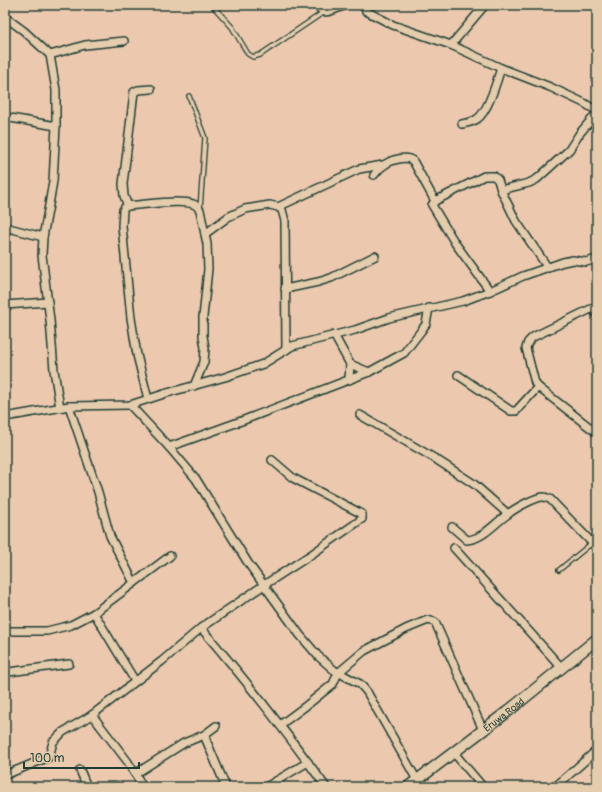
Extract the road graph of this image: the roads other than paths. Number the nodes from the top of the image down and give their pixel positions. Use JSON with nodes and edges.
{"nodes":[{"id":1,"x":212,"y":5,"type":"edge"},
{"id":2,"x":315,"y":5,"type":"edge"},
{"id":3,"x":347,"y":5,"type":"edge"},
{"id":4,"x":363,"y":5,"type":"edge"},
{"id":5,"x":485,"y":5,"type":"edge"},
{"id":6,"x":324,"y":12,"type":"junction"},
{"id":7,"x":5,"y":17,"type":"edge"},
{"id":8,"x":124,"y":41,"type":"dead end"},
{"id":9,"x":451,"y":45,"type":"junction"},
{"id":10,"x":50,"y":55,"type":"junction"},
{"id":11,"x":500,"y":68,"type":"junction"},
{"id":12,"x":151,"y":89,"type":"dead end"},
{"id":13,"x":189,"y":96,"type":"dead end"},
{"id":14,"x":597,"y":112,"type":"edge"},
{"id":15,"x":5,"y":117,"type":"edge"},
{"id":16,"x":462,"y":124,"type":"dead end"},
{"id":17,"x":56,"y":126,"type":"junction"},
{"id":18,"x":383,"y":165,"type":"junction"},
{"id":19,"x":374,"y":175,"type":"dead end"},
{"id":20,"x":501,"y":190,"type":"junction"},
{"id":21,"x":435,"y":201,"type":"junction"},
{"id":22,"x":128,"y":206,"type":"junction"},
{"id":23,"x":278,"y":207,"type":"junction"},
{"id":24,"x":200,"y":210,"type":"junction"},
{"id":25,"x":5,"y":227,"type":"edge"},
{"id":26,"x":205,"y":234,"type":"junction"},
{"id":27,"x":43,"y":237,"type":"junction"},
{"id":28,"x":375,"y":256,"type":"dead end"},
{"id":29,"x":597,"y":259,"type":"edge"},
{"id":30,"x":548,"y":268,"type":"junction"},
{"id":31,"x":286,"y":289,"type":"junction"},
{"id":32,"x":490,"y":291,"type":"junction"},
{"id":33,"x":48,"y":302,"type":"junction"},
{"id":34,"x":5,"y":305,"type":"edge"},
{"id":35,"x":595,"y":307,"type":"edge"},
{"id":36,"x":430,"y":308,"type":"junction"},
{"id":37,"x":597,"y":315,"type":"edge"},
{"id":38,"x":334,"y":335,"type":"junction"},
{"id":39,"x":286,"y":338,"type":"junction"},
{"id":40,"x":298,"y":345,"type":"junction"},
{"id":41,"x":286,"y":350,"type":"junction"},
{"id":42,"x":350,"y":364,"type":"junction"},
{"id":43,"x":369,"y":372,"type":"junction"},
{"id":44,"x":458,"y":374,"type":"dead end"},
{"id":45,"x":349,"y":380,"type":"junction"},
{"id":46,"x":194,"y":386,"type":"junction"},
{"id":47,"x":538,"y":387,"type":"junction"},
{"id":48,"x":148,"y":399,"type":"junction"},
{"id":49,"x":130,"y":405,"type":"junction"},
{"id":50,"x":69,"y":406,"type":"junction"},
{"id":51,"x":60,"y":408,"type":"junction"},
{"id":52,"x":360,"y":415,"type":"dead end"},
{"id":53,"x":5,"y":417,"type":"edge"},
{"id":54,"x":597,"y":433,"type":"edge"},
{"id":55,"x":169,"y":447,"type":"junction"},
{"id":56,"x":272,"y":460,"type":"dead end"},
{"id":57,"x":508,"y":514,"type":"junction"},
{"id":58,"x":452,"y":527,"type":"dead end"},
{"id":59,"x":595,"y":545,"type":"edge"},
{"id":60,"x":454,"y":548,"type":"dead end"},
{"id":61,"x":170,"y":556,"type":"dead end"},
{"id":62,"x":559,"y":570,"type":"dead end"},
{"id":63,"x":134,"y":583,"type":"junction"},
{"id":64,"x":264,"y":585,"type":"junction"},
{"id":65,"x":94,"y":613,"type":"junction"},
{"id":66,"x":201,"y":628,"type":"junction"},
{"id":67,"x":5,"y":631,"type":"edge"},
{"id":68,"x":597,"y":639,"type":"edge"},
{"id":69,"x":69,"y":664,"type":"dead end"},
{"id":70,"x":5,"y":665,"type":"edge"},
{"id":71,"x":561,"y":667,"type":"junction"},
{"id":72,"x":338,"y":673,"type":"junction"},
{"id":73,"x":135,"y":681,"type":"junction"},
{"id":74,"x":92,"y":715,"type":"junction"},
{"id":75,"x":280,"y":725,"type":"junction"},
{"id":76,"x":216,"y":726,"type":"dead end"},
{"id":77,"x":483,"y":730,"type":"junction"},
{"id":78,"x":204,"y":734,"type":"junction"},
{"id":79,"x":597,"y":750,"type":"edge"},
{"id":80,"x":454,"y":753,"type":"junction"},
{"id":81,"x":308,"y":762,"type":"junction"},
{"id":82,"x":80,"y":770,"type":"dead end"},
{"id":83,"x":135,"y":774,"type":"junction"},
{"id":84,"x":5,"y":775,"type":"edge"},
{"id":85,"x":417,"y":780,"type":"junction"},
{"id":86,"x":87,"y":787,"type":"edge"},
{"id":87,"x":143,"y":787,"type":"edge"},
{"id":88,"x":226,"y":787,"type":"edge"},
{"id":89,"x":266,"y":787,"type":"edge"},
{"id":90,"x":326,"y":787,"type":"edge"},
{"id":91,"x":408,"y":787,"type":"edge"},
{"id":92,"x":483,"y":787,"type":"edge"},
{"id":93,"x":555,"y":787,"type":"edge"}],
"edges":[{"from":1,"to":6,"type":"lane"},
{"from":2,"to":6,"type":"street"},
{"from":3,"to":6,"type":"street"},
{"from":4,"to":9,"type":"street"},
{"from":5,"to":9,"type":"street"},
{"from":7,"to":10,"type":"street"},
{"from":8,"to":10,"type":"street"},
{"from":9,"to":11,"type":"street"},
{"from":10,"to":17,"type":"street"},
{"from":11,"to":14,"type":"street"},
{"from":11,"to":16,"type":"street"},
{"from":12,"to":22,"type":"street"},
{"from":13,"to":24,"type":"lane"},
{"from":14,"to":20,"type":"street"},
{"from":15,"to":17,"type":"street"},
{"from":17,"to":27,"type":"street"},
{"from":18,"to":19,"type":"street"},
{"from":18,"to":21,"type":"street"},
{"from":18,"to":23,"type":"street"},
{"from":20,"to":21,"type":"street"},
{"from":20,"to":30,"type":"street"},
{"from":21,"to":32,"type":"street"},
{"from":22,"to":24,"type":"street"},
{"from":22,"to":48,"type":"street"},
{"from":23,"to":26,"type":"street"},
{"from":23,"to":31,"type":"street"},
{"from":24,"to":26,"type":"street"},
{"from":25,"to":27,"type":"street"},
{"from":26,"to":46,"type":"street"},
{"from":27,"to":33,"type":"street"},
{"from":28,"to":31,"type":"street"},
{"from":29,"to":30,"type":"street"},
{"from":30,"to":32,"type":"street"},
{"from":31,"to":39,"type":"street"},
{"from":32,"to":36,"type":"street"},
{"from":33,"to":34,"type":"street"},
{"from":33,"to":51,"type":"street"},
{"from":35,"to":37,"type":"street"},
{"from":35,"to":47,"type":"street"},
{"from":36,"to":38,"type":"street"},
{"from":36,"to":43,"type":"street"},
{"from":38,"to":40,"type":"street"},
{"from":38,"to":42,"type":"street"},
{"from":39,"to":40,"type":"street"},
{"from":39,"to":41,"type":"street"},
{"from":40,"to":41,"type":"street"},
{"from":41,"to":46,"type":"street"},
{"from":42,"to":43,"type":"street"},
{"from":42,"to":45,"type":"street"},
{"from":43,"to":45,"type":"street"},
{"from":44,"to":47,"type":"street"},
{"from":45,"to":55,"type":"street"},
{"from":46,"to":48,"type":"street"},
{"from":47,"to":54,"type":"street"},
{"from":48,"to":49,"type":"street"},
{"from":49,"to":50,"type":"street"},
{"from":49,"to":55,"type":"street"},
{"from":50,"to":51,"type":"street"},
{"from":50,"to":63,"type":"street"},
{"from":51,"to":53,"type":"street"},
{"from":52,"to":57,"type":"street"},
{"from":55,"to":64,"type":"street"},
{"from":56,"to":64,"type":"street"},
{"from":57,"to":58,"type":"street"},
{"from":57,"to":59,"type":"street"},
{"from":59,"to":62,"type":"lane"},
{"from":60,"to":71,"type":"street"},
{"from":61,"to":63,"type":"street"},
{"from":63,"to":65,"type":"street"},
{"from":64,"to":66,"type":"street"},
{"from":64,"to":72,"type":"street"},
{"from":65,"to":67,"type":"street"},
{"from":65,"to":73,"type":"street"},
{"from":66,"to":73,"type":"street"},
{"from":66,"to":75,"type":"street"},
{"from":68,"to":71,"type":"main road","name":"Eruwa Road"},
{"from":69,"to":70,"type":"street"},
{"from":71,"to":77,"type":"main road","name":"Eruwa Road"},
{"from":72,"to":75,"type":"street"},
{"from":72,"to":77,"type":"street"},
{"from":72,"to":85,"type":"street"},
{"from":73,"to":74,"type":"street"},
{"from":74,"to":83,"type":"street"},
{"from":74,"to":84,"type":"street"},
{"from":75,"to":81,"type":"street"},
{"from":76,"to":78,"type":"street"},
{"from":77,"to":80,"type":"main road","name":"Eruwa Road"},
{"from":78,"to":83,"type":"street"},
{"from":78,"to":88,"type":"street"},
{"from":79,"to":93,"type":"street"},
{"from":80,"to":85,"type":"main road","name":"Eruwa Road"},
{"from":80,"to":92,"type":"street"},
{"from":81,"to":89,"type":"street"},
{"from":81,"to":90,"type":"street"},
{"from":82,"to":86,"type":"street"},
{"from":83,"to":87,"type":"street"},
{"from":85,"to":91,"type":"main road","name":"Eruwa Road"}]}
